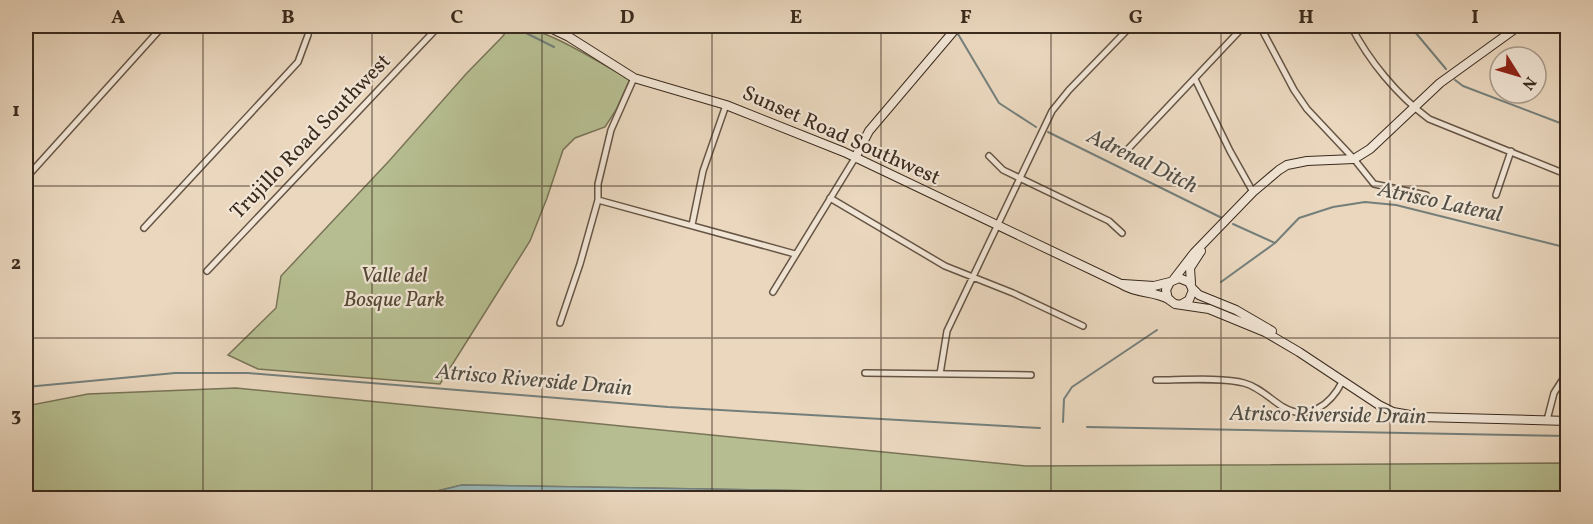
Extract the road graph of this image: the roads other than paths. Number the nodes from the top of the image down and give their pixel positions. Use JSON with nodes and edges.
{"nodes":[{"id":1,"x":163,"y":26,"type":"edge"},
{"id":2,"x":309,"y":26,"type":"edge"},
{"id":3,"x":439,"y":26,"type":"edge"},
{"id":4,"x":547,"y":26,"type":"edge"},
{"id":5,"x":958,"y":26,"type":"edge"},
{"id":6,"x":1131,"y":26,"type":"edge"},
{"id":7,"x":1244,"y":26,"type":"edge"},
{"id":8,"x":1260,"y":26,"type":"edge"},
{"id":9,"x":1351,"y":26,"type":"edge"},
{"id":10,"x":1519,"y":26,"type":"edge"},
{"id":11,"x":634,"y":78,"type":"junction"},
{"id":12,"x":1195,"y":79,"type":"junction"},
{"id":13,"x":726,"y":105,"type":"junction"},
{"id":14,"x":1414,"y":108,"type":"junction"},
{"id":15,"x":1128,"y":149,"type":"dead end"},
{"id":16,"x":1511,"y":151,"type":"junction"},
{"id":17,"x":989,"y":156,"type":"dead end"},
{"id":18,"x":855,"y":158,"type":"junction"},
{"id":19,"x":1354,"y":159,"type":"junction"},
{"id":20,"x":1568,"y":175,"type":"edge"},
{"id":21,"x":26,"y":178,"type":"edge"},
{"id":22,"x":1019,"y":178,"type":"junction"},
{"id":23,"x":1253,"y":192,"type":"junction"},
{"id":24,"x":1426,"y":195,"type":"dead end"},
{"id":25,"x":1496,"y":195,"type":"dead end"},
{"id":26,"x":830,"y":198,"type":"junction"},
{"id":27,"x":598,"y":200,"type":"junction"},
{"id":28,"x":692,"y":225,"type":"junction"},
{"id":29,"x":997,"y":226,"type":"junction"},
{"id":30,"x":144,"y":228,"type":"dead end"},
{"id":31,"x":1122,"y":234,"type":"dead end"},
{"id":32,"x":1214,"y":234,"type":"junction"},
{"id":33,"x":795,"y":254,"type":"junction"},
{"id":34,"x":207,"y":271,"type":"dead end"},
{"id":35,"x":972,"y":278,"type":"junction"},
{"id":36,"x":1171,"y":281,"type":"junction"},
{"id":37,"x":1121,"y":284,"type":"junction"},
{"id":38,"x":1192,"y":286,"type":"junction"},
{"id":39,"x":773,"y":292,"type":"dead end"},
{"id":40,"x":1170,"y":300,"type":"junction"},
{"id":41,"x":1182,"y":304,"type":"junction"},
{"id":42,"x":560,"y":323,"type":"dead end"},
{"id":43,"x":1083,"y":326,"type":"dead end"},
{"id":44,"x":1299,"y":352,"type":"junction"},
{"id":45,"x":1568,"y":371,"type":"edge"},
{"id":46,"x":865,"y":373,"type":"dead end"},
{"id":47,"x":940,"y":374,"type":"junction"},
{"id":48,"x":1031,"y":375,"type":"dead end"},
{"id":49,"x":1156,"y":380,"type":"dead end"},
{"id":50,"x":1342,"y":382,"type":"junction"},
{"id":51,"x":1547,"y":420,"type":"junction"},
{"id":52,"x":1568,"y":421,"type":"edge"}],
"edges":[{"from":1,"to":21,"type":"street"},
{"from":2,"to":30,"type":"street"},
{"from":3,"to":34,"type":"street","name":"Trujillo Road Southwest"},
{"from":4,"to":11,"type":"street","name":"Sunset Road Southwest"},
{"from":5,"to":18,"type":"street"},
{"from":6,"to":22,"type":"street"},
{"from":7,"to":12,"type":"street"},
{"from":8,"to":19,"type":"street"},
{"from":9,"to":14,"type":"street"},
{"from":10,"to":14,"type":"street"},
{"from":11,"to":13,"type":"street","name":"Sunset Road Southwest"},
{"from":11,"to":27,"type":"street"},
{"from":12,"to":15,"type":"street"},
{"from":12,"to":23,"type":"street"},
{"from":13,"to":18,"type":"street","name":"Sunset Road Southwest"},
{"from":13,"to":28,"type":"street"},
{"from":14,"to":16,"type":"street"},
{"from":14,"to":19,"type":"street"},
{"from":16,"to":20,"type":"street"},
{"from":16,"to":25,"type":"street"},
{"from":17,"to":22,"type":"street"},
{"from":18,"to":26,"type":"street"},
{"from":18,"to":29,"type":"street","name":"Sunset Road Southwest"},
{"from":19,"to":23,"type":"street"},
{"from":19,"to":24,"type":"street"},
{"from":22,"to":29,"type":"street"},
{"from":22,"to":31,"type":"street"},
{"from":23,"to":32,"type":"street"},
{"from":26,"to":33,"type":"street"},
{"from":26,"to":35,"type":"street"},
{"from":27,"to":28,"type":"street"},
{"from":27,"to":42,"type":"street"},
{"from":28,"to":33,"type":"street"},
{"from":29,"to":35,"type":"street"},
{"from":29,"to":37,"type":"street","name":"Sunset Road Southwest"},
{"from":32,"to":36,"type":"street"},
{"from":32,"to":38,"type":"street"},
{"from":33,"to":39,"type":"street"},
{"from":35,"to":43,"type":"street"},
{"from":35,"to":47,"type":"street"},
{"from":36,"to":37,"type":"street","name":"Sunset Road Southwest"},
{"from":36,"to":38,"type":"street"},
{"from":36,"to":40,"type":"street"},
{"from":37,"to":40,"type":"street","name":"Sunset Road Southwest"},
{"from":38,"to":41,"type":"street"},
{"from":38,"to":44,"type":"street"},
{"from":40,"to":41,"type":"street"},
{"from":41,"to":44,"type":"street"},
{"from":44,"to":50,"type":"street"},
{"from":45,"to":51,"type":"street"},
{"from":46,"to":47,"type":"street"},
{"from":47,"to":48,"type":"street"},
{"from":49,"to":50,"type":"street"},
{"from":50,"to":51,"type":"street"},
{"from":51,"to":52,"type":"street"}]}
